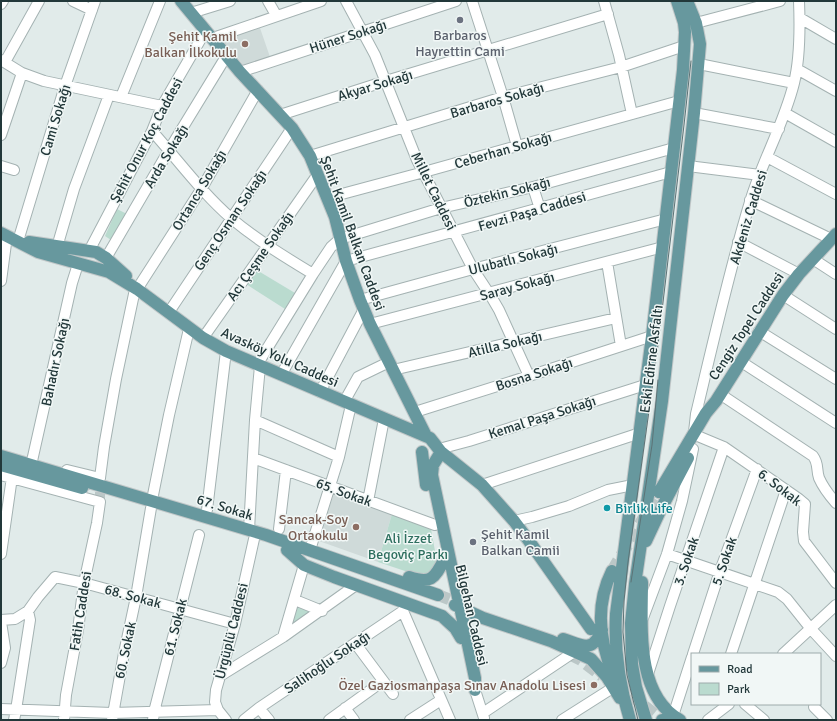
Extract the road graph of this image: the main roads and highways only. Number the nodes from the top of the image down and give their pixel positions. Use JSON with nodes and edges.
{"nodes":[{"id":1,"x":181,"y":1,"type":"edge"},
{"id":2,"x":677,"y":1,"type":"edge"},
{"id":3,"x":687,"y":1,"type":"edge"},
{"id":4,"x":684,"y":46,"type":"junction"},
{"id":5,"x":700,"y":48,"type":"junction"},
{"id":6,"x":9,"y":236,"type":"edge"},
{"id":7,"x":834,"y":236,"type":"edge"},
{"id":8,"x":93,"y":253,"type":"junction"},
{"id":9,"x":78,"y":264,"type":"junction"},
{"id":10,"x":91,"y":266,"type":"junction"},
{"id":11,"x":137,"y":289,"type":"junction"},
{"id":12,"x":424,"y":436,"type":"junction"},
{"id":13,"x":694,"y":441,"type":"junction"},
{"id":14,"x":422,"y":452,"type":"junction"},
{"id":15,"x":438,"y":453,"type":"junction"},
{"id":16,"x":1,"y":456,"type":"edge"},
{"id":17,"x":1,"y":465,"type":"edge"},
{"id":18,"x":659,"y":492,"type":"tunnel mouth"},
{"id":19,"x":152,"y":504,"type":"junction"},
{"id":20,"x":252,"y":535,"type":"junction"},
{"id":21,"x":287,"y":550,"type":"junction"},
{"id":22,"x":310,"y":550,"type":"junction"},
{"id":23,"x":640,"y":555,"type":"junction"},
{"id":24,"x":444,"y":560,"type":"junction"},
{"id":25,"x":612,"y":571,"type":"tunnel mouth"},
{"id":26,"x":457,"y":606,"type":"junction"},
{"id":27,"x":482,"y":618,"type":"junction"},
{"id":28,"x":596,"y":630,"type":"junction"},
{"id":29,"x":463,"y":636,"type":"junction"},
{"id":30,"x":576,"y":648,"type":"junction"},
{"id":31,"x":475,"y":690,"type":"road end"},
{"id":32,"x":623,"y":696,"type":"junction"},
{"id":33,"x":628,"y":715,"type":"edge"},
{"id":34,"x":670,"y":719,"type":"edge"},
{"id":35,"x":646,"y":720,"type":"edge"}],
"edges":[{"from":1,"to":12,"type":"main road","name":"Şehit Kamil Balkan Caddesi"},
{"from":2,"to":4,"type":"main road","name":"Eski Edirne Asfaltı"},
{"from":3,"to":5,"type":"main road","name":"Eski Edirne Asfaltı"},
{"from":4,"to":5,"type":"main road"},
{"from":4,"to":32,"type":"main road","name":"Eski Edirne Asfaltı"},
{"from":5,"to":23,"type":"main road","name":"Eski Edirne Asfaltı"},
{"from":6,"to":8,"type":"main road"},
{"from":6,"to":9,"type":"main road","name":"Avasköy Yolu Caddesi"},
{"from":7,"to":13,"type":"main road","name":"Cengiz Topel Caddesi"},
{"from":8,"to":9,"type":"main road"},
{"from":8,"to":10,"type":"main road"},
{"from":8,"to":11,"type":"main road","name":"Avasköy Yolu Caddesi"},
{"from":9,"to":10,"type":"main road","name":"Avasköy Yolu Caddesi"},
{"from":10,"to":11,"type":"main road","name":"Avasköy Yolu Caddesi"},
{"from":11,"to":12,"type":"main road","name":"Avasköy Yolu Caddesi"},
{"from":12,"to":14,"type":"main road","name":"Bilgehan Caddesi"},
{"from":12,"to":15,"type":"main road"},
{"from":13,"to":18,"type":"main road"},
{"from":13,"to":23,"type":"main road","name":"Cengiz Topel Caddesi"},
{"from":14,"to":15,"type":"main road"},
{"from":14,"to":24,"type":"main road","name":"Bilgehan Caddesi"},
{"from":15,"to":26,"type":"main road","name":"Bilgehan Caddesi"},
{"from":15,"to":28,"type":"main road"},
{"from":16,"to":19,"type":"main road","name":"67. Sokak"},
{"from":17,"to":19,"type":"main road","name":"67. Sokak"},
{"from":19,"to":20,"type":"main road","name":"67. Sokak"},
{"from":20,"to":21,"type":"main road","name":"67. Sokak"},
{"from":20,"to":22,"type":"main road","name":"67. Sokak"},
{"from":21,"to":22,"type":"main road","name":"67. Sokak"},
{"from":21,"to":29,"type":"main road"},
{"from":22,"to":24,"type":"main road"},
{"from":23,"to":34,"type":"main road"},
{"from":23,"to":35,"type":"main road","name":"Eski Edirne Asfaltı"},
{"from":24,"to":26,"type":"main road","name":"Bilgehan Caddesi"},
{"from":25,"to":28,"type":"main road"},
{"from":26,"to":27,"type":"main road"},
{"from":26,"to":29,"type":"main road","name":"Bilgehan Caddesi"},
{"from":26,"to":30,"type":"main road"},
{"from":27,"to":29,"type":"main road"},
{"from":27,"to":30,"type":"main road"},
{"from":28,"to":30,"type":"main road"},
{"from":28,"to":32,"type":"main road"},
{"from":29,"to":31,"type":"main road","name":"Bilgehan Caddesi"},
{"from":30,"to":33,"type":"main road"},
{"from":32,"to":33,"type":"main road","name":"Eski Edirne Asfaltı"}]}
